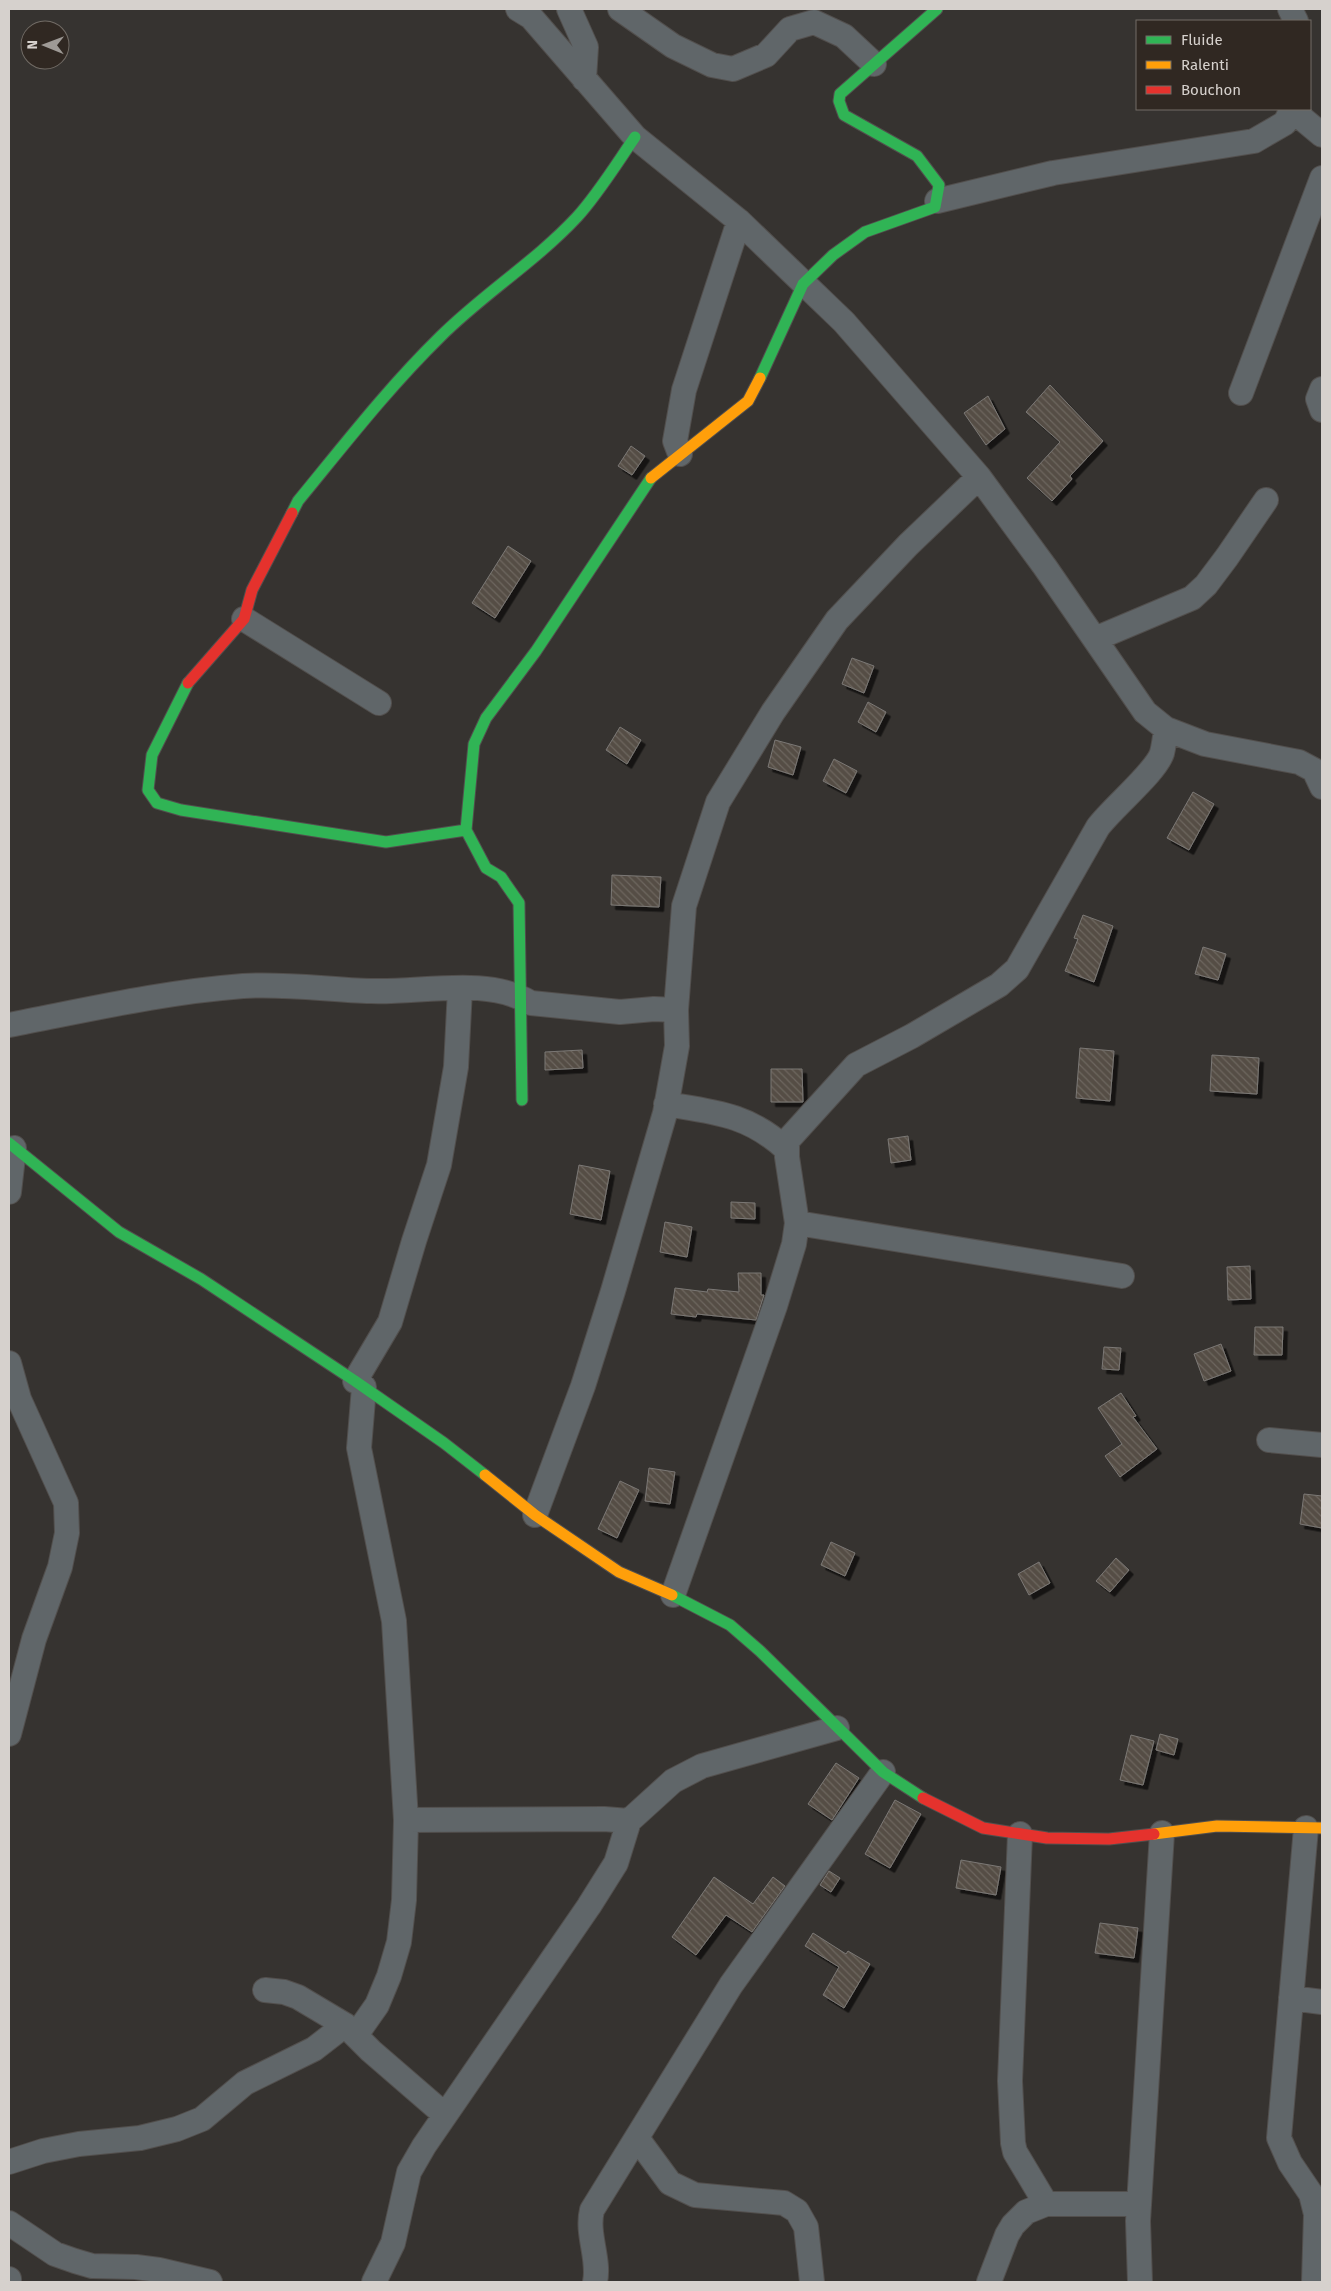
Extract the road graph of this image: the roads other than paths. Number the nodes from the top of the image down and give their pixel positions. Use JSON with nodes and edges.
{"nodes":[{"id":1,"x":569,"y":9,"type":"edge"},
{"id":2,"x":620,"y":9,"type":"edge"},
{"id":3,"x":937,"y":9,"type":"edge"},
{"id":4,"x":533,"y":11,"type":"edge"},
{"id":5,"x":874,"y":64,"type":"junction"},
{"id":6,"x":584,"y":79,"type":"junction"},
{"id":7,"x":1292,"y":110,"type":"edge"},
{"id":8,"x":1293,"y":110,"type":"edge"},
{"id":9,"x":1322,"y":135,"type":"edge"},
{"id":10,"x":635,"y":137,"type":"junction"},
{"id":11,"x":1322,"y":178,"type":"edge"},
{"id":12,"x":937,"y":201,"type":"junction"},
{"id":13,"x":739,"y":220,"type":"junction"},
{"id":14,"x":803,"y":284,"type":"junction"},
{"id":15,"x":1322,"y":389,"type":"edge"},
{"id":16,"x":1241,"y":393,"type":"dead end"},
{"id":17,"x":1322,"y":410,"type":"edge"},
{"id":18,"x":680,"y":454,"type":"junction"},
{"id":19,"x":979,"y":477,"type":"junction"},
{"id":20,"x":1266,"y":500,"type":"dead end"},
{"id":21,"x":244,"y":620,"type":"junction"},
{"id":22,"x":1095,"y":640,"type":"junction"},
{"id":23,"x":379,"y":702,"type":"dead end"},
{"id":24,"x":1166,"y":729,"type":"junction"},
{"id":25,"x":1320,"y":775,"type":"edge"},
{"id":26,"x":466,"y":830,"type":"junction"},
{"id":27,"x":460,"y":989,"type":"junction"},
{"id":28,"x":520,"y":996,"type":"junction"},
{"id":29,"x":676,"y":1010,"type":"junction"},
{"id":30,"x":9,"y":1026,"type":"edge"},
{"id":31,"x":522,"y":1100,"type":"dead end"},
{"id":32,"x":666,"y":1104,"type":"junction"},
{"id":33,"x":11,"y":1145,"type":"edge"},
{"id":34,"x":786,"y":1149,"type":"junction"},
{"id":35,"x":9,"y":1192,"type":"edge"},
{"id":36,"x":797,"y":1223,"type":"junction"},
{"id":37,"x":1122,"y":1276,"type":"dead end"},
{"id":38,"x":9,"y":1362,"type":"edge"},
{"id":39,"x":360,"y":1384,"type":"junction"},
{"id":40,"x":1269,"y":1440,"type":"dead end"},
{"id":41,"x":1322,"y":1445,"type":"edge"},
{"id":42,"x":535,"y":1515,"type":"junction"},
{"id":43,"x":673,"y":1595,"type":"junction"},
{"id":44,"x":837,"y":1728,"type":"junction"},
{"id":45,"x":9,"y":1734,"type":"edge"},
{"id":46,"x":883,"y":1772,"type":"junction"},
{"id":47,"x":406,"y":1820,"type":"junction"},
{"id":48,"x":629,"y":1821,"type":"junction"},
{"id":49,"x":1314,"y":1828,"type":"edge"},
{"id":50,"x":1162,"y":1833,"type":"junction"},
{"id":51,"x":1020,"y":1834,"type":"junction"},
{"id":52,"x":266,"y":1990,"type":"dead end"},
{"id":53,"x":1291,"y":1998,"type":"junction"},
{"id":54,"x":1322,"y":2002,"type":"edge"},
{"id":55,"x":350,"y":2030,"type":"junction"},
{"id":56,"x":445,"y":2115,"type":"junction"},
{"id":57,"x":637,"y":2138,"type":"junction"},
{"id":58,"x":9,"y":2162,"type":"edge"},
{"id":59,"x":1046,"y":2204,"type":"junction"},
{"id":60,"x":1139,"y":2204,"type":"junction"},
{"id":61,"x":9,"y":2223,"type":"edge"},
{"id":62,"x":1319,"y":2254,"type":"edge"},
{"id":63,"x":210,"y":2282,"type":"edge"},
{"id":64,"x":374,"y":2282,"type":"edge"},
{"id":65,"x":595,"y":2282,"type":"edge"},
{"id":66,"x":812,"y":2282,"type":"edge"},
{"id":67,"x":989,"y":2282,"type":"edge"},
{"id":68,"x":1140,"y":2282,"type":"edge"},
{"id":69,"x":1314,"y":2282,"type":"edge"}],
"edges":[{"from":1,"to":6,"type":"street"},
{"from":2,"to":5,"type":"street"},
{"from":3,"to":5,"type":"street"},
{"from":4,"to":6,"type":"street"},
{"from":5,"to":12,"type":"street"},
{"from":6,"to":10,"type":"street"},
{"from":7,"to":12,"type":"street"},
{"from":8,"to":9,"type":"street"},
{"from":10,"to":13,"type":"street"},
{"from":10,"to":21,"type":"street"},
{"from":11,"to":16,"type":"street"},
{"from":12,"to":14,"type":"street"},
{"from":13,"to":14,"type":"street"},
{"from":13,"to":18,"type":"street"},
{"from":14,"to":18,"type":"street"},
{"from":14,"to":19,"type":"street"},
{"from":15,"to":17,"type":"street"},
{"from":18,"to":26,"type":"street"},
{"from":19,"to":22,"type":"street"},
{"from":19,"to":29,"type":"street"},
{"from":20,"to":22,"type":"street"},
{"from":21,"to":23,"type":"street"},
{"from":21,"to":26,"type":"street"},
{"from":22,"to":24,"type":"street"},
{"from":24,"to":25,"type":"street"},
{"from":24,"to":34,"type":"street"},
{"from":26,"to":28,"type":"street"},
{"from":27,"to":28,"type":"street"},
{"from":27,"to":30,"type":"street"},
{"from":27,"to":39,"type":"street"},
{"from":28,"to":29,"type":"street"},
{"from":28,"to":31,"type":"street"},
{"from":29,"to":32,"type":"street"},
{"from":32,"to":34,"type":"street"},
{"from":32,"to":42,"type":"street"},
{"from":33,"to":35,"type":"street"},
{"from":33,"to":39,"type":"street"},
{"from":34,"to":36,"type":"street"},
{"from":36,"to":37,"type":"street"},
{"from":36,"to":43,"type":"street"},
{"from":38,"to":45,"type":"street"},
{"from":39,"to":42,"type":"street"},
{"from":39,"to":47,"type":"street"},
{"from":40,"to":41,"type":"street"},
{"from":42,"to":43,"type":"street"},
{"from":43,"to":44,"type":"street"},
{"from":44,"to":46,"type":"street"},
{"from":44,"to":48,"type":"street"},
{"from":46,"to":51,"type":"street"},
{"from":46,"to":57,"type":"street"},
{"from":47,"to":48,"type":"street"},
{"from":47,"to":55,"type":"street"},
{"from":48,"to":56,"type":"street"},
{"from":49,"to":50,"type":"street"},
{"from":49,"to":53,"type":"street"},
{"from":50,"to":51,"type":"street"},
{"from":50,"to":60,"type":"street"},
{"from":51,"to":59,"type":"street"},
{"from":52,"to":55,"type":"street"},
{"from":53,"to":54,"type":"street"},
{"from":53,"to":62,"type":"street"},
{"from":55,"to":56,"type":"street"},
{"from":55,"to":58,"type":"street"},
{"from":56,"to":64,"type":"street"},
{"from":57,"to":65,"type":"street"},
{"from":57,"to":66,"type":"street"},
{"from":59,"to":60,"type":"street"},
{"from":59,"to":67,"type":"street"},
{"from":60,"to":68,"type":"street"},
{"from":61,"to":63,"type":"street"},
{"from":62,"to":69,"type":"street"}]}
